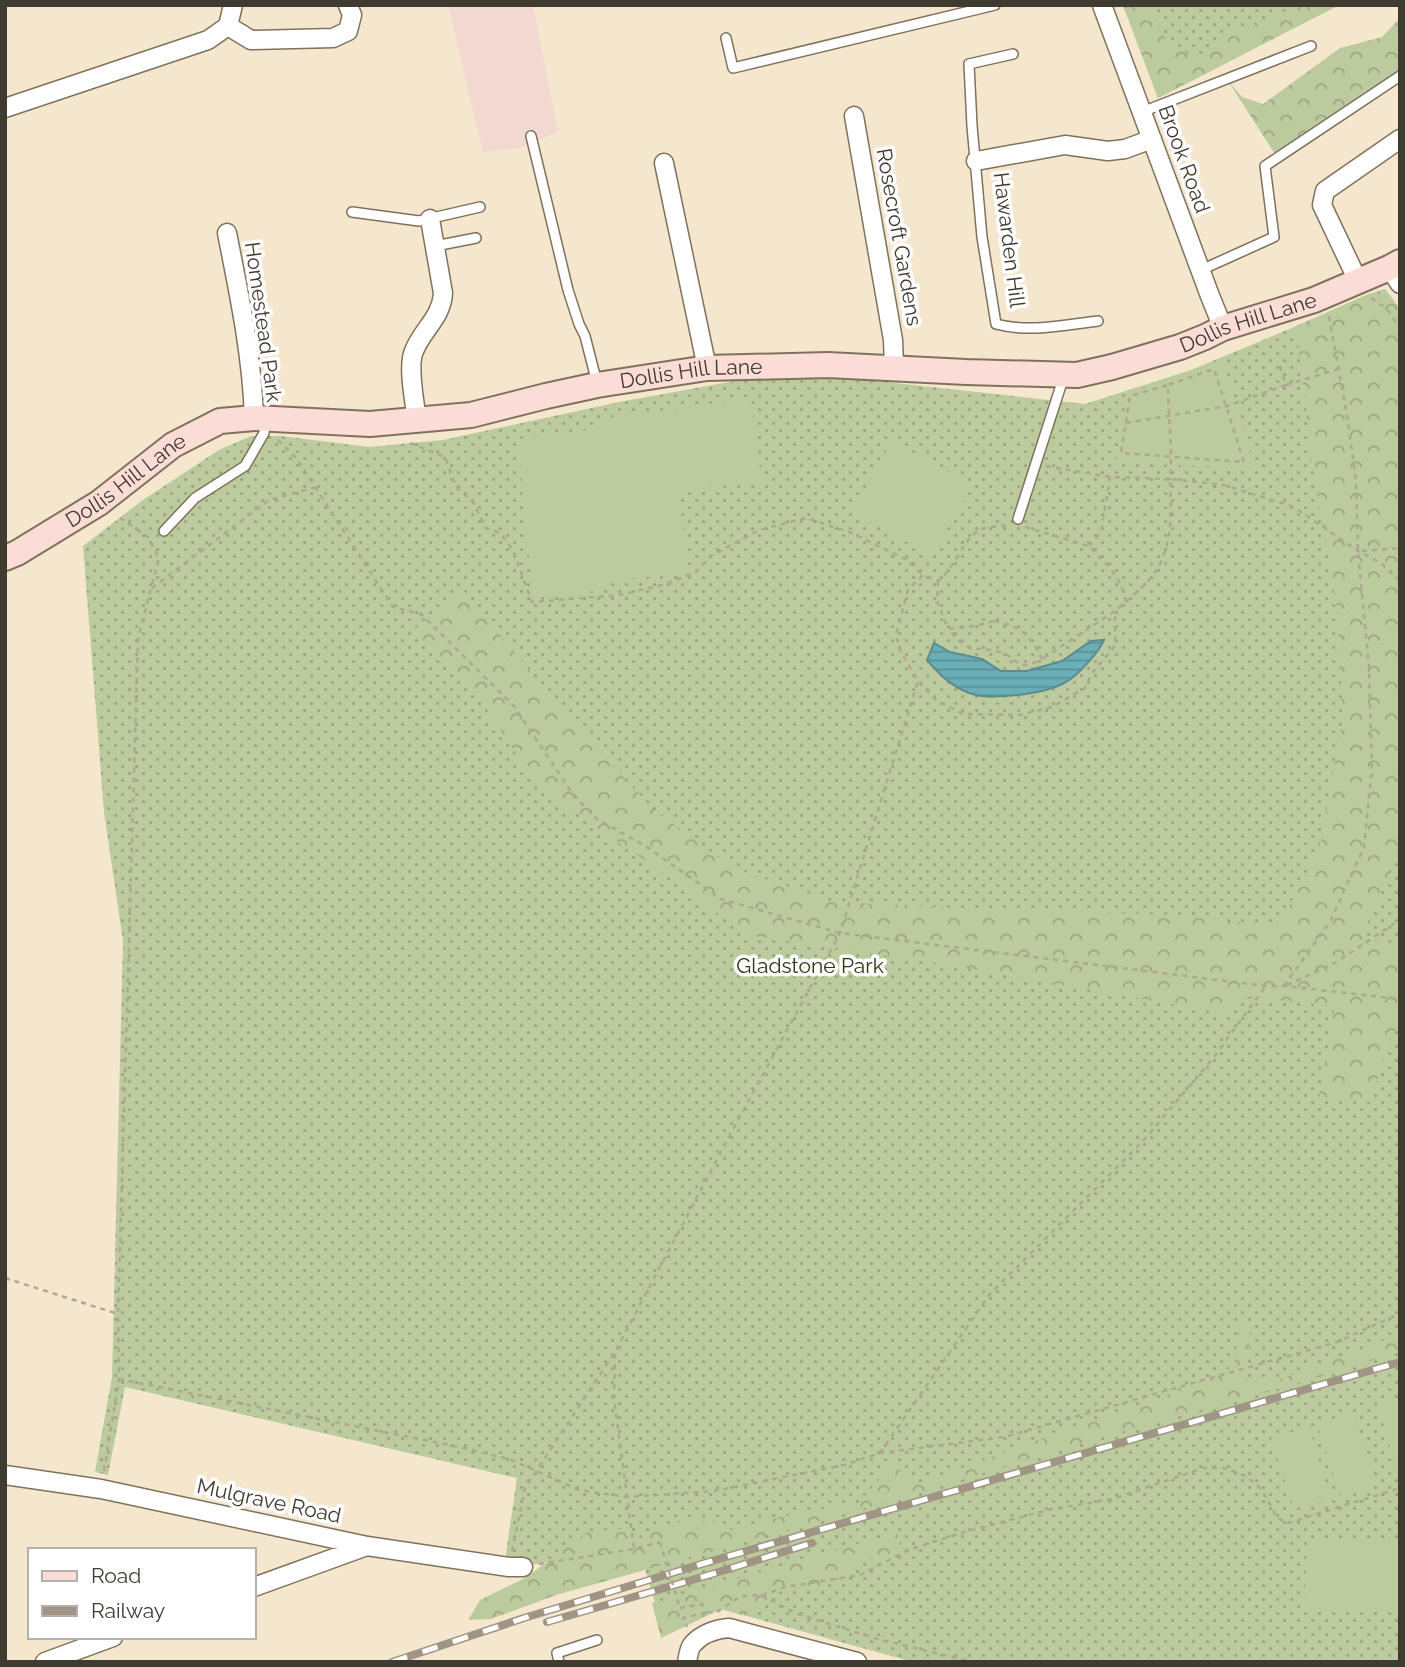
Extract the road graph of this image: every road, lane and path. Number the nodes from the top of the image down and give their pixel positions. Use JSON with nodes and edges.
{"nodes":[{"id":1,"x":233,"y":5,"type":"edge"},
{"id":2,"x":348,"y":5,"type":"edge"},
{"id":3,"x":995,"y":5,"type":"edge"},
{"id":4,"x":1102,"y":5,"type":"edge"},
{"id":5,"x":228,"y":26,"type":"junction"},
{"id":6,"x":726,"y":38,"type":"dead end"},
{"id":7,"x":1311,"y":46,"type":"dead end"},
{"id":8,"x":1013,"y":54,"type":"dead end"},
{"id":9,"x":1400,"y":76,"type":"edge"},
{"id":10,"x":5,"y":108,"type":"edge"},
{"id":11,"x":1142,"y":112,"type":"junction"},
{"id":12,"x":854,"y":116,"type":"dead end"},
{"id":13,"x":531,"y":136,"type":"dead end"},
{"id":14,"x":1152,"y":139,"type":"junction"},
{"id":15,"x":1400,"y":139,"type":"edge"},
{"id":16,"x":976,"y":160,"type":"junction"},
{"id":17,"x":664,"y":163,"type":"dead end"},
{"id":18,"x":480,"y":207,"type":"dead end"},
{"id":19,"x":352,"y":212,"type":"dead end"},
{"id":20,"x":430,"y":219,"type":"junction"},
{"id":21,"x":227,"y":233,"type":"dead end"},
{"id":22,"x":476,"y":238,"type":"dead end"},
{"id":23,"x":435,"y":246,"type":"junction"},
{"id":24,"x":1201,"y":270,"type":"junction"},
{"id":25,"x":1396,"y":271,"type":"edge"},
{"id":26,"x":1362,"y":288,"type":"junction"},
{"id":27,"x":1338,"y":311,"type":"dead end"},
{"id":28,"x":1098,"y":321,"type":"dead end"},
{"id":29,"x":1223,"y":328,"type":"junction"},
{"id":30,"x":1400,"y":328,"type":"edge"},
{"id":31,"x":1279,"y":363,"type":"dead end"},
{"id":32,"x":894,"y":367,"type":"junction"},
{"id":33,"x":707,"y":368,"type":"junction"},
{"id":34,"x":1339,"y":369,"type":"junction"},
{"id":35,"x":1065,"y":374,"type":"junction"},
{"id":36,"x":1168,"y":384,"type":"junction"},
{"id":37,"x":597,"y":385,"type":"junction"},
{"id":38,"x":1286,"y":386,"type":"junction"},
{"id":39,"x":1227,"y":406,"type":"junction"},
{"id":40,"x":1168,"y":416,"type":"junction"},
{"id":41,"x":1126,"y":423,"type":"junction"},
{"id":42,"x":260,"y":426,"type":"junction"},
{"id":43,"x":413,"y":432,"type":"junction"},
{"id":44,"x":1170,"y":457,"type":"junction"},
{"id":45,"x":1036,"y":464,"type":"junction"},
{"id":46,"x":1110,"y":477,"type":"junction"},
{"id":47,"x":1170,"y":479,"type":"junction"},
{"id":48,"x":317,"y":487,"type":"junction"},
{"id":49,"x":99,"y":503,"type":"junction"},
{"id":50,"x":1018,"y":519,"type":"junction"},
{"id":51,"x":164,"y":531,"type":"dead end"},
{"id":52,"x":1089,"y":546,"type":"junction"},
{"id":53,"x":1400,"y":548,"type":"edge"},
{"id":54,"x":1358,"y":551,"type":"junction"},
{"id":55,"x":5,"y":558,"type":"edge"},
{"id":56,"x":923,"y":575,"type":"junction"},
{"id":57,"x":938,"y":581,"type":"junction"},
{"id":58,"x":1400,"y":581,"type":"edge"},
{"id":59,"x":152,"y":588,"type":"junction"},
{"id":60,"x":1126,"y":602,"type":"junction"},
{"id":61,"x":1115,"y":611,"type":"junction"},
{"id":62,"x":948,"y":629,"type":"junction"},
{"id":63,"x":1042,"y":659,"type":"junction"},
{"id":64,"x":918,"y":681,"type":"junction"},
{"id":65,"x":1400,"y":918,"type":"edge"},
{"id":66,"x":840,"y":933,"type":"junction"},
{"id":67,"x":1266,"y":986,"type":"junction"},
{"id":68,"x":1284,"y":986,"type":"junction"},
{"id":69,"x":1400,"y":999,"type":"edge"},
{"id":70,"x":5,"y":1278,"type":"edge"},
{"id":71,"x":1400,"y":1312,"type":"edge"},
{"id":72,"x":118,"y":1314,"type":"junction"},
{"id":73,"x":615,"y":1352,"type":"junction"},
{"id":74,"x":119,"y":1379,"type":"junction"},
{"id":75,"x":880,"y":1453,"type":"junction"},
{"id":76,"x":537,"y":1470,"type":"junction"},
{"id":77,"x":5,"y":1475,"type":"edge"},
{"id":78,"x":1400,"y":1488,"type":"edge"},
{"id":79,"x":101,"y":1489,"type":"junction"},
{"id":80,"x":627,"y":1497,"type":"junction"},
{"id":81,"x":367,"y":1546,"type":"junction"},
{"id":82,"x":634,"y":1549,"type":"junction"},
{"id":83,"x":516,"y":1567,"type":"junction"},
{"id":84,"x":256,"y":1586,"type":"edge"},
{"id":85,"x":762,"y":1595,"type":"junction"},
{"id":86,"x":709,"y":1617,"type":"dead end"},
{"id":87,"x":691,"y":1637,"type":"junction"},
{"id":88,"x":108,"y":1639,"type":"edge"},
{"id":89,"x":597,"y":1640,"type":"dead end"},
{"id":90,"x":45,"y":1662,"type":"edge"},
{"id":91,"x":559,"y":1662,"type":"edge"},
{"id":92,"x":687,"y":1662,"type":"edge"},
{"id":93,"x":857,"y":1662,"type":"edge"},
{"id":94,"x":973,"y":1662,"type":"edge"}],
"edges":[{"from":1,"to":5,"type":"street"},
{"from":2,"to":5,"type":"street"},
{"from":3,"to":6,"type":"lane"},
{"from":4,"to":11,"type":"street","name":"Brook Road"},
{"from":5,"to":10,"type":"street"},
{"from":7,"to":11,"type":"lane"},
{"from":8,"to":16,"type":"lane","name":"Hawarden Hill"},
{"from":9,"to":24,"type":"lane"},
{"from":11,"to":14,"type":"street","name":"Brook Road"},
{"from":12,"to":32,"type":"street","name":"Rosecroft Gardens"},
{"from":13,"to":37,"type":"lane"},
{"from":14,"to":16,"type":"street","name":"Hawarden Hill"},
{"from":14,"to":24,"type":"street","name":"Brook Road"},
{"from":15,"to":26,"type":"street"},
{"from":16,"to":28,"type":"lane","name":"Hawarden Hill"},
{"from":17,"to":33,"type":"street"},
{"from":18,"to":20,"type":"lane"},
{"from":19,"to":20,"type":"lane"},
{"from":20,"to":23,"type":"street"},
{"from":21,"to":42,"type":"street","name":"Homestead Park"},
{"from":22,"to":23,"type":"lane"},
{"from":23,"to":43,"type":"street"},
{"from":24,"to":29,"type":"street","name":"Brook Road"},
{"from":25,"to":26,"type":"street","name":"Dollis Hill Lane"},
{"from":26,"to":29,"type":"street","name":"Dollis Hill Lane"},
{"from":26,"to":30,"type":"path"},
{"from":27,"to":34,"type":"path"},
{"from":29,"to":35,"type":"street","name":"Dollis Hill Lane"},
{"from":31,"to":38,"type":"path"},
{"from":32,"to":33,"type":"street","name":"Dollis Hill Lane"},
{"from":32,"to":35,"type":"street","name":"Dollis Hill Lane"},
{"from":33,"to":37,"type":"street","name":"Dollis Hill Lane"},
{"from":34,"to":38,"type":"path"},
{"from":34,"to":54,"type":"path"},
{"from":35,"to":45,"type":"lane"},
{"from":36,"to":39,"type":"path"},
{"from":36,"to":40,"type":"path"},
{"from":36,"to":41,"type":"path"},
{"from":37,"to":43,"type":"street","name":"Dollis Hill Lane"},
{"from":38,"to":39,"type":"path"},
{"from":39,"to":40,"type":"path"},
{"from":39,"to":44,"type":"path"},
{"from":40,"to":41,"type":"path"},
{"from":40,"to":44,"type":"path"},
{"from":41,"to":44,"type":"path"},
{"from":42,"to":43,"type":"street","name":"Dollis Hill Lane"},
{"from":42,"to":48,"type":"path"},
{"from":42,"to":49,"type":"street","name":"Dollis Hill Lane"},
{"from":42,"to":51,"type":"lane"},
{"from":43,"to":56,"type":"path"},
{"from":44,"to":47,"type":"path"},
{"from":45,"to":46,"type":"path"},
{"from":45,"to":50,"type":"lane"},
{"from":46,"to":47,"type":"path"},
{"from":46,"to":52,"type":"path"},
{"from":47,"to":54,"type":"path"},
{"from":47,"to":60,"type":"path"},
{"from":48,"to":59,"type":"path"},
{"from":48,"to":66,"type":"path"},
{"from":49,"to":55,"type":"street","name":"Dollis Hill Lane"},
{"from":49,"to":59,"type":"path"},
{"from":50,"to":52,"type":"path"},
{"from":50,"to":57,"type":"path"},
{"from":52,"to":60,"type":"path"},
{"from":53,"to":54,"type":"path"},
{"from":54,"to":58,"type":"path"},
{"from":54,"to":68,"type":"path"},
{"from":56,"to":57,"type":"path"},
{"from":56,"to":64,"type":"path"},
{"from":57,"to":62,"type":"path"},
{"from":59,"to":72,"type":"path"},
{"from":60,"to":61,"type":"path"},
{"from":61,"to":63,"type":"path"},
{"from":61,"to":64,"type":"path"},
{"from":62,"to":63,"type":"path"},
{"from":62,"to":63,"type":"path"},
{"from":64,"to":66,"type":"path"},
{"from":65,"to":68,"type":"path"},
{"from":66,"to":67,"type":"path"},
{"from":66,"to":73,"type":"path"},
{"from":67,"to":68,"type":"path"},
{"from":67,"to":75,"type":"path"},
{"from":68,"to":69,"type":"path"},
{"from":70,"to":72,"type":"path"},
{"from":71,"to":75,"type":"path"},
{"from":72,"to":74,"type":"path"},
{"from":73,"to":76,"type":"path"},
{"from":73,"to":80,"type":"path"},
{"from":74,"to":76,"type":"path"},
{"from":74,"to":79,"type":"path"},
{"from":75,"to":80,"type":"path"},
{"from":76,"to":80,"type":"path"},
{"from":76,"to":83,"type":"path"},
{"from":77,"to":79,"type":"street","name":"Mulgrave Road"},
{"from":78,"to":85,"type":"path"},
{"from":79,"to":81,"type":"street","name":"Mulgrave Road"},
{"from":80,"to":82,"type":"path"},
{"from":81,"to":83,"type":"street","name":"Mulgrave Road"},
{"from":81,"to":84,"type":"street"},
{"from":82,"to":83,"type":"path"},
{"from":82,"to":87,"type":"path","bridge":true},
{"from":85,"to":86,"type":"path"},
{"from":85,"to":94,"type":"path"},
{"from":87,"to":92,"type":"street"},
{"from":87,"to":93,"type":"street"},
{"from":88,"to":90,"type":"street"},
{"from":89,"to":91,"type":"lane"}]}
